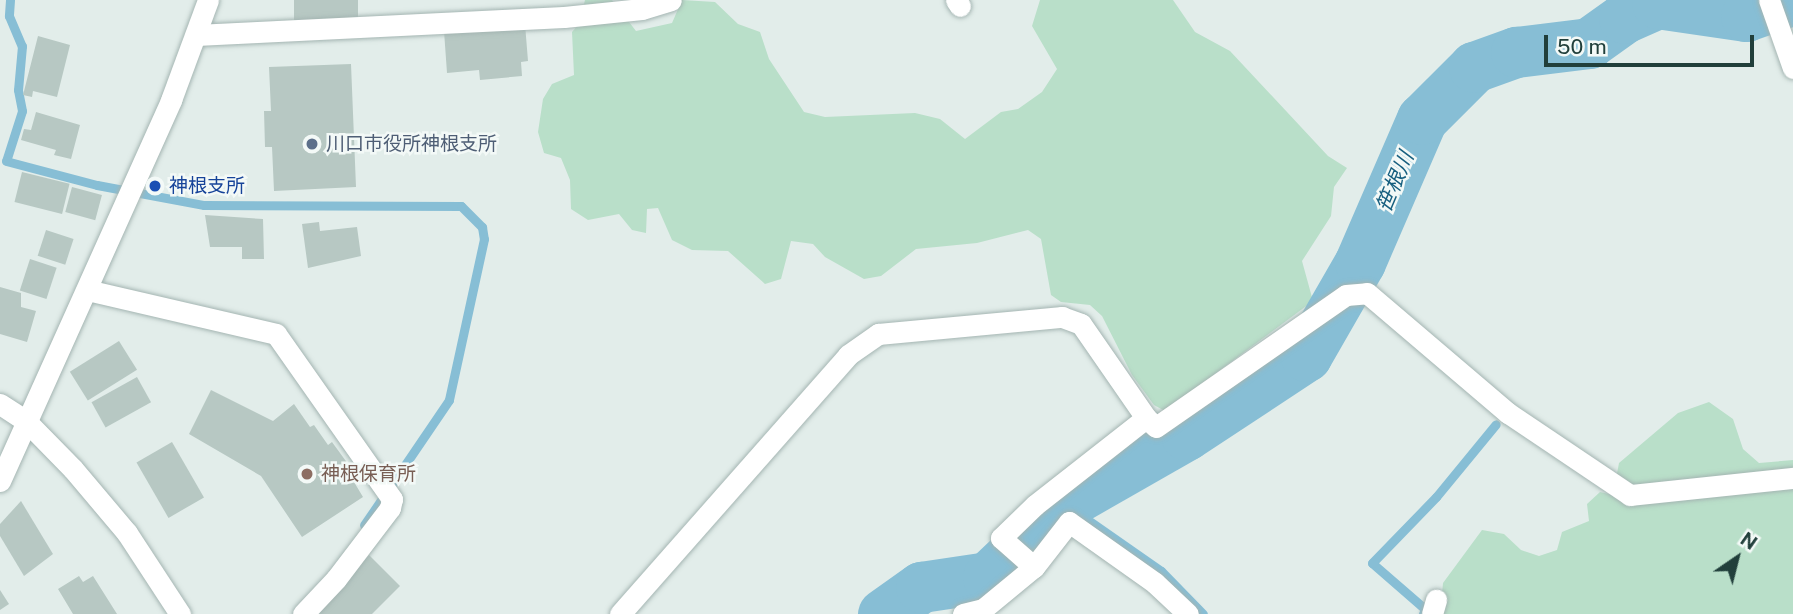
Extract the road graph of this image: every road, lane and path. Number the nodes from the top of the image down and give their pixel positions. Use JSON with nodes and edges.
{"nodes":[{"id":1,"x":208,"y":0,"type":"edge"},
{"id":2,"x":671,"y":0,"type":"edge"},
{"id":3,"x":1769,"y":0,"type":"edge"},
{"id":4,"x":196,"y":35,"type":"junction"},
{"id":5,"x":1793,"y":68,"type":"edge"},
{"id":6,"x":87,"y":290,"type":"junction"},
{"id":7,"x":0,"y":404,"type":"edge"},
{"id":8,"x":1146,"y":418,"type":"junction"},
{"id":9,"x":26,"y":421,"type":"junction"},
{"id":10,"x":1793,"y":478,"type":"edge"},
{"id":11,"x":0,"y":481,"type":"edge"},
{"id":12,"x":1034,"y":567,"type":"junction"},
{"id":13,"x":180,"y":614,"type":"edge"},
{"id":14,"x":303,"y":614,"type":"edge"},
{"id":15,"x":620,"y":614,"type":"edge"},
{"id":16,"x":963,"y":614,"type":"edge"},
{"id":17,"x":1188,"y":614,"type":"edge"}],
"edges":[{"from":1,"to":4,"type":"street"},
{"from":2,"to":4,"type":"street"},
{"from":3,"to":5,"type":"street"},
{"from":4,"to":6,"type":"street"},
{"from":6,"to":9,"type":"street"},
{"from":6,"to":14,"type":"street"},
{"from":7,"to":9,"type":"street"},
{"from":8,"to":10,"type":"street"},
{"from":8,"to":12,"type":"street"},
{"from":8,"to":15,"type":"street"},
{"from":9,"to":11,"type":"street"},
{"from":9,"to":13,"type":"street"},
{"from":12,"to":16,"type":"street"},
{"from":12,"to":17,"type":"street"}]}
